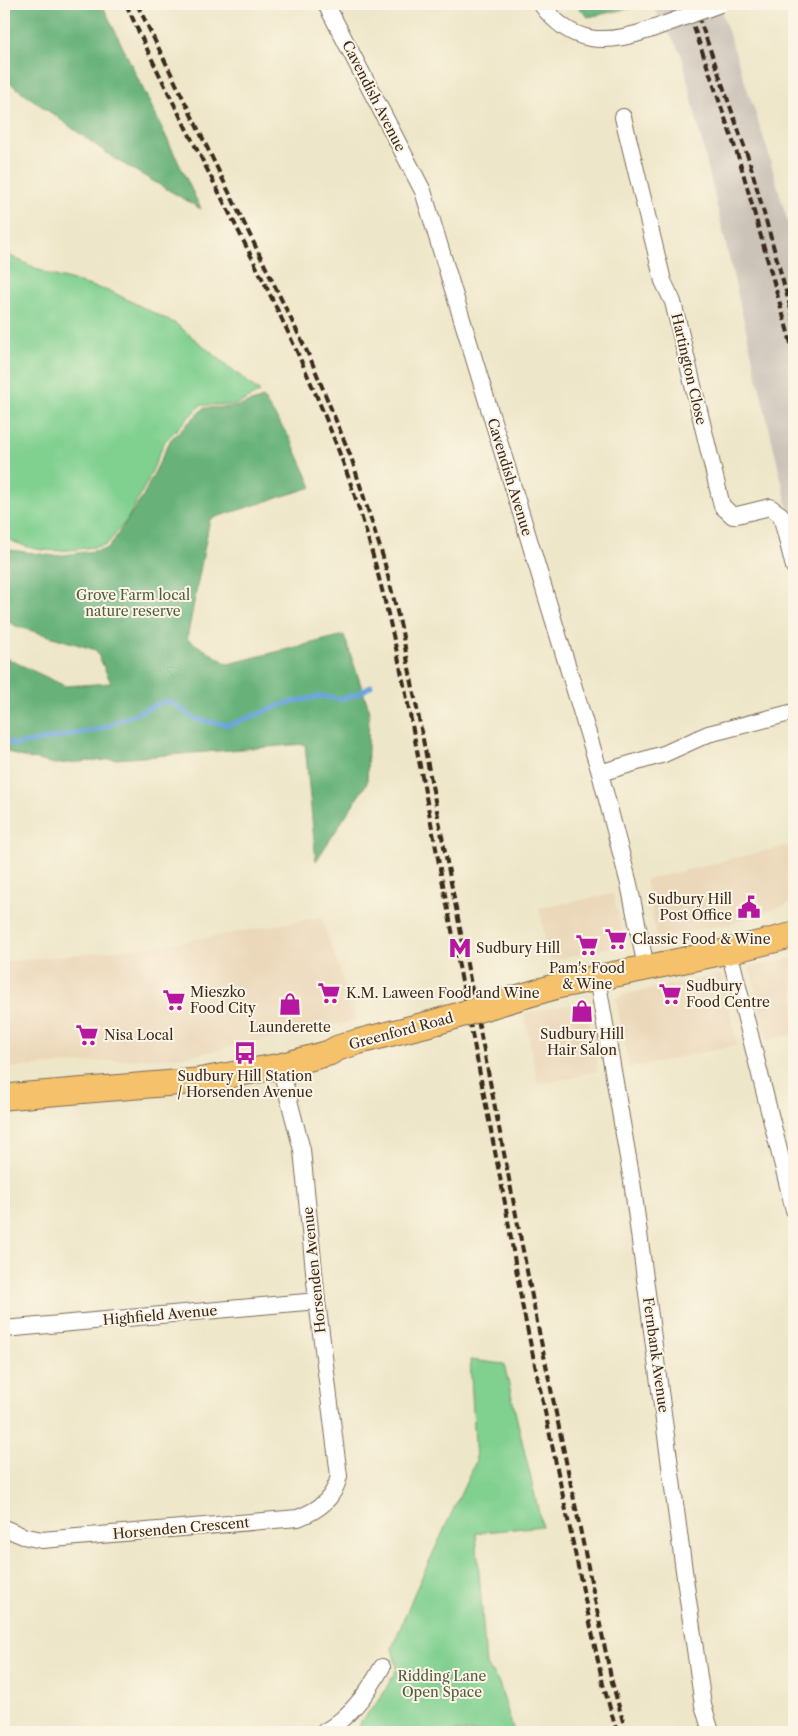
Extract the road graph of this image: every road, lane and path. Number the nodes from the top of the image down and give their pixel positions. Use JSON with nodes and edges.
{"nodes":[{"id":1,"x":326,"y":4,"type":"edge"},
{"id":2,"x":542,"y":4,"type":"edge"},
{"id":3,"x":720,"y":4,"type":"edge"},
{"id":4,"x":623,"y":117,"type":"dead end"},
{"id":5,"x":794,"y":568,"type":"edge"},
{"id":6,"x":794,"y":712,"type":"edge"},
{"id":7,"x":600,"y":773,"type":"junction"},
{"id":8,"x":794,"y":935,"type":"edge"},
{"id":9,"x":729,"y":952,"type":"junction"},
{"id":10,"x":646,"y":967,"type":"junction"},
{"id":11,"x":597,"y":978,"type":"junction"},
{"id":12,"x":280,"y":1066,"type":"junction"},
{"id":13,"x":4,"y":1097,"type":"edge"},
{"id":14,"x":794,"y":1210,"type":"edge"},
{"id":15,"x":317,"y":1301,"type":"junction"},
{"id":16,"x":4,"y":1329,"type":"edge"},
{"id":17,"x":339,"y":1476,"type":"joint"},
{"id":18,"x":4,"y":1528,"type":"edge"},
{"id":19,"x":382,"y":1667,"type":"dead end"},
{"id":20,"x":324,"y":1732,"type":"edge"},
{"id":21,"x":711,"y":1732,"type":"edge"}],
"edges":[{"from":1,"to":7,"type":"street","name":"Cavendish Avenue"},
{"from":2,"to":3,"type":"street","bridge":true},
{"from":4,"to":5,"type":"street","name":"Hartington Close"},
{"from":6,"to":7,"type":"street"},
{"from":7,"to":10,"type":"street","name":"Cavendish Avenue"},
{"from":8,"to":9,"type":"main road","name":"Greenford Road"},
{"from":9,"to":10,"type":"main road","name":"Greenford Road"},
{"from":9,"to":14,"type":"street"},
{"from":10,"to":11,"type":"main road","name":"Greenford Road"},
{"from":11,"to":12,"type":"main road","name":"Greenford Road","bridge":true},
{"from":11,"to":21,"type":"street","name":"Fernbank Avenue"},
{"from":12,"to":13,"type":"main road","name":"Greenford Road"},
{"from":12,"to":15,"type":"street","name":"Horsenden Avenue"},
{"from":15,"to":16,"type":"street","name":"Highfield Avenue"},
{"from":15,"to":17,"type":"street","name":"Horsenden Avenue"},
{"from":17,"to":18,"type":"street","name":"Horsenden Crescent"},
{"from":19,"to":20,"type":"street"}]}
